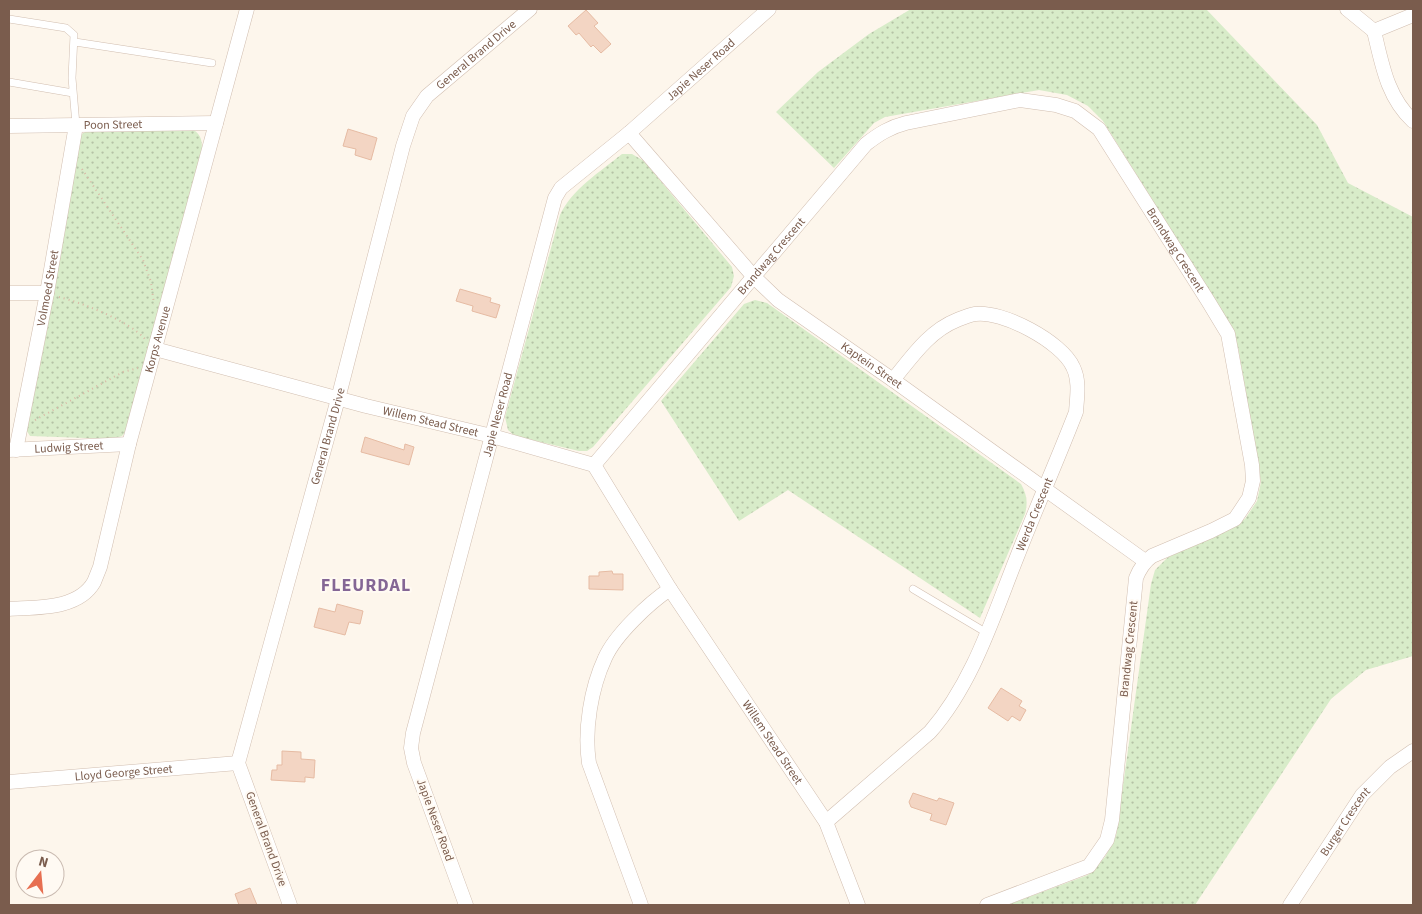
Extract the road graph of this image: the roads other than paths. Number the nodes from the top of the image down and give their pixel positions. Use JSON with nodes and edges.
{"nodes":[{"id":1,"x":247,"y":9,"type":"edge"},
{"id":2,"x":530,"y":9,"type":"edge"},
{"id":3,"x":769,"y":9,"type":"edge"},
{"id":4,"x":1346,"y":9,"type":"edge"},
{"id":5,"x":1413,"y":15,"type":"edge"},
{"id":6,"x":9,"y":19,"type":"edge"},
{"id":7,"x":1374,"y":31,"type":"junction"},
{"id":8,"x":75,"y":42,"type":"junction"},
{"id":9,"x":212,"y":63,"type":"dead end"},
{"id":10,"x":9,"y":82,"type":"edge"},
{"id":11,"x":73,"y":93,"type":"junction"},
{"id":12,"x":1413,"y":121,"type":"edge"},
{"id":13,"x":216,"y":123,"type":"junction"},
{"id":14,"x":76,"y":125,"type":"junction"},
{"id":15,"x":9,"y":126,"type":"edge"},
{"id":16,"x":629,"y":133,"type":"junction"},
{"id":17,"x":754,"y":277,"type":"junction"},
{"id":18,"x":9,"y":293,"type":"edge"},
{"id":19,"x":47,"y":293,"type":"junction"},
{"id":20,"x":155,"y":349,"type":"junction"},
{"id":21,"x":893,"y":380,"type":"junction"},
{"id":22,"x":338,"y":399,"type":"junction"},
{"id":23,"x":492,"y":436,"type":"junction"},
{"id":24,"x":129,"y":444,"type":"junction"},
{"id":25,"x":12,"y":450,"type":"edge"},
{"id":26,"x":594,"y":464,"type":"junction"},
{"id":27,"x":1044,"y":490,"type":"junction"},
{"id":28,"x":1145,"y":561,"type":"junction"},
{"id":29,"x":670,"y":589,"type":"junction"},
{"id":30,"x":913,"y":590,"type":"dead end"},
{"id":31,"x":9,"y":609,"type":"edge"},
{"id":32,"x":987,"y":633,"type":"junction"},
{"id":33,"x":1413,"y":751,"type":"edge"},
{"id":34,"x":238,"y":763,"type":"junction"},
{"id":35,"x":9,"y":782,"type":"edge"},
{"id":36,"x":826,"y":822,"type":"junction"},
{"id":37,"x":290,"y":905,"type":"edge"},
{"id":38,"x":466,"y":905,"type":"edge"},
{"id":39,"x":641,"y":905,"type":"edge"},
{"id":40,"x":858,"y":905,"type":"edge"},
{"id":41,"x":987,"y":905,"type":"edge"},
{"id":42,"x":1290,"y":905,"type":"edge"}],
"edges":[{"from":1,"to":13,"type":"street","name":"Korps Avenue"},
{"from":2,"to":22,"type":"street","name":"General Brand Drive"},
{"from":3,"to":16,"type":"street","name":"Japie Neser Road"},
{"from":4,"to":7,"type":"street"},
{"from":5,"to":7,"type":"street"},
{"from":6,"to":8,"type":"lane"},
{"from":7,"to":12,"type":"street"},
{"from":8,"to":9,"type":"lane"},
{"from":8,"to":11,"type":"lane"},
{"from":10,"to":11,"type":"lane"},
{"from":11,"to":14,"type":"lane"},
{"from":13,"to":14,"type":"street","name":"Poon Street"},
{"from":13,"to":20,"type":"street","name":"Korps Avenue"},
{"from":14,"to":15,"type":"street","name":"Poon Street"},
{"from":14,"to":19,"type":"street","name":"Volmoed Street"},
{"from":16,"to":17,"type":"street","name":"Kaptein Street"},
{"from":16,"to":23,"type":"street","name":"Japie Neser Road"},
{"from":17,"to":21,"type":"street","name":"Kaptein Street"},
{"from":17,"to":26,"type":"street","name":"Brandwag Crescent"},
{"from":17,"to":28,"type":"street","name":"Brandwag Crescent"},
{"from":18,"to":19,"type":"street"},
{"from":19,"to":25,"type":"street","name":"Volmoed Street"},
{"from":20,"to":22,"type":"street","name":"Willem Stead Street"},
{"from":20,"to":24,"type":"street","name":"Korps Avenue"},
{"from":21,"to":27,"type":"street","name":"Kaptein Street"},
{"from":21,"to":27,"type":"street","name":"Werda Crescent"},
{"from":22,"to":23,"type":"street","name":"Willem Stead Street"},
{"from":22,"to":34,"type":"street","name":"General Brand Drive"},
{"from":23,"to":26,"type":"street","name":"Willem Stead Street"},
{"from":23,"to":38,"type":"street","name":"Japie Neser Road"},
{"from":24,"to":25,"type":"street","name":"Ludwig Street"},
{"from":24,"to":31,"type":"street","name":"Korps Avenue"},
{"from":26,"to":29,"type":"street","name":"Willem Stead Street"},
{"from":27,"to":28,"type":"street","name":"Kaptein Street"},
{"from":27,"to":32,"type":"street","name":"Werda Crescent"},
{"from":28,"to":41,"type":"street","name":"Brandwag Crescent"},
{"from":29,"to":36,"type":"street","name":"Willem Stead Street"},
{"from":29,"to":39,"type":"street"},
{"from":30,"to":32,"type":"lane"},
{"from":32,"to":36,"type":"street","name":"Werda Crescent"},
{"from":33,"to":42,"type":"street","name":"Burger Crescent"},
{"from":34,"to":35,"type":"street","name":"Lloyd George Street"},
{"from":34,"to":37,"type":"street","name":"General Brand Drive"},
{"from":36,"to":40,"type":"street","name":"Willem Stead Street"}]}
